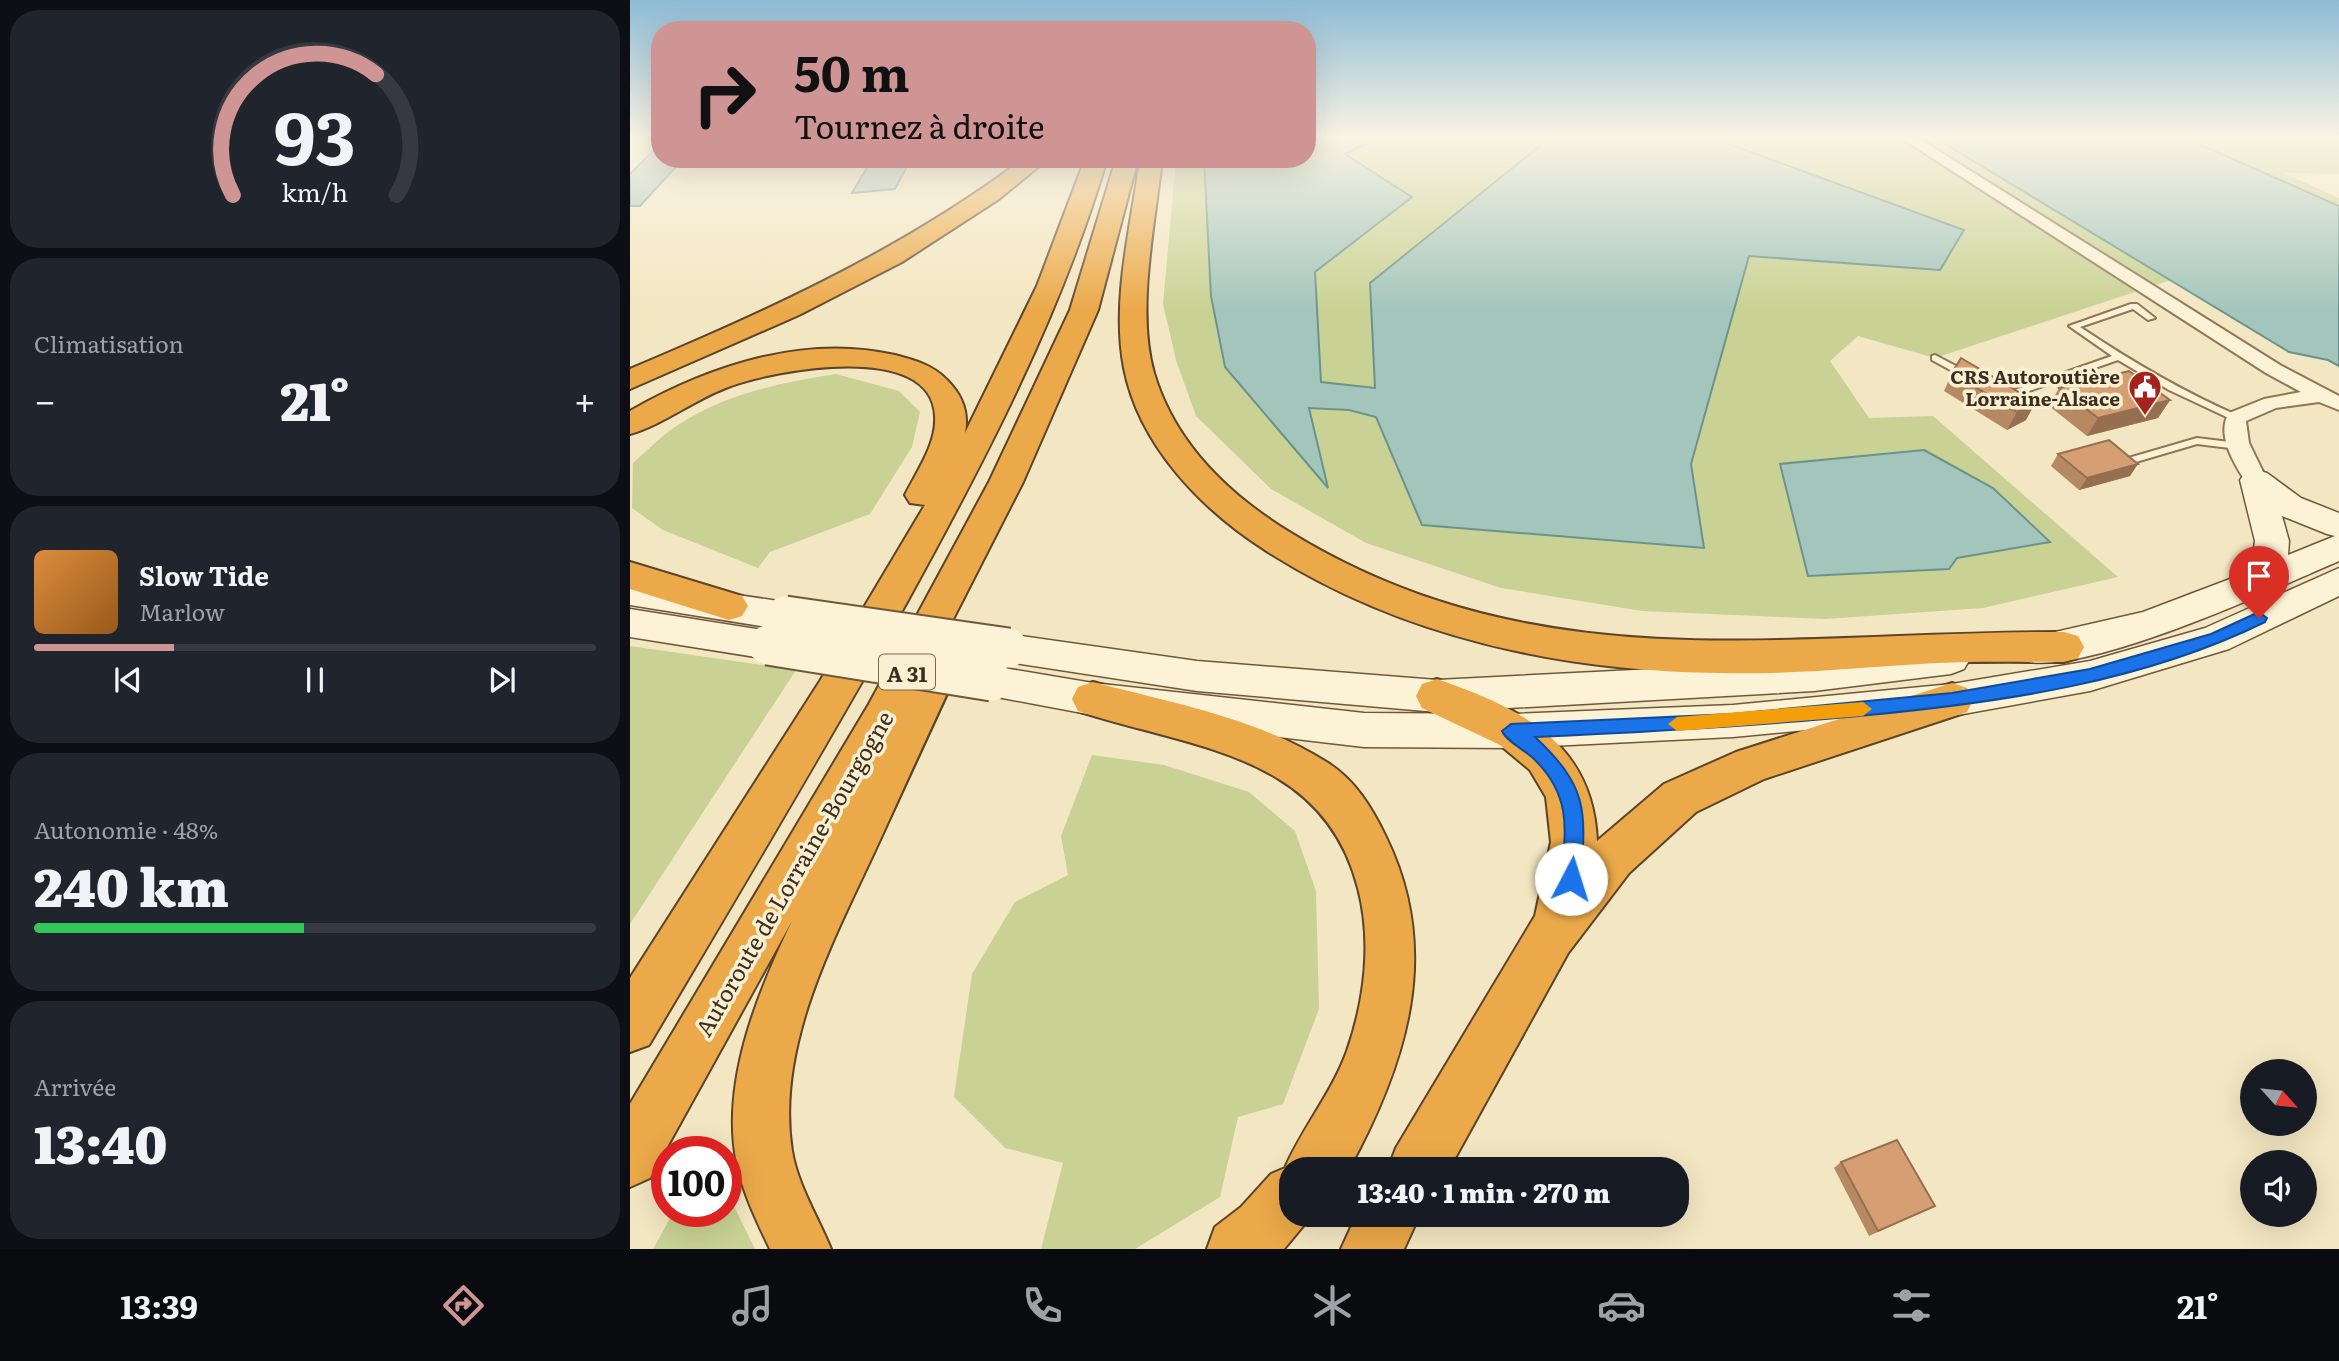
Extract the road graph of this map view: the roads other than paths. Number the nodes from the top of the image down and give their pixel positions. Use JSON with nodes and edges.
{"nodes":[{"id":1,"x":991,"y":194,"type":"edge"},
{"id":2,"x":1083,"y":194,"type":"edge"},
{"id":3,"x":1117,"y":194,"type":"edge"},
{"id":4,"x":1147,"y":194,"type":"edge"},
{"id":5,"x":1998,"y":194,"type":"edge"},
{"id":6,"x":1084,"y":310,"type":"junction"},
{"id":7,"x":2151,"y":318,"type":"dead end"},
{"id":8,"x":2118,"y":357,"type":"junction"},
{"id":9,"x":1935,"y":358,"type":"dead end"},
{"id":10,"x":630,"y":380,"type":"edge"},
{"id":11,"x":1983,"y":384,"type":"edge"},
{"id":12,"x":1995,"y":390,"type":"edge"},
{"id":13,"x":2331,"y":400,"type":"edge"},
{"id":14,"x":2236,"y":418,"type":"junction"},
{"id":15,"x":630,"y":424,"type":"edge"},
{"id":16,"x":2238,"y":446,"type":"junction"},
{"id":17,"x":2129,"y":461,"type":"edge"},
{"id":18,"x":2256,"y":480,"type":"junction"},
{"id":19,"x":2339,"y":526,"type":"edge"},
{"id":20,"x":2339,"y":547,"type":"edge"},
{"id":21,"x":630,"y":575,"type":"edge"},
{"id":22,"x":904,"y":576,"type":"junction"},
{"id":23,"x":2268,"y":577,"type":"junction"},
{"id":24,"x":2339,"y":581,"type":"edge"},
{"id":25,"x":630,"y":592,"type":"edge"},
{"id":26,"x":729,"y":606,"type":"junction"},
{"id":27,"x":2339,"y":608,"type":"edge"},
{"id":28,"x":630,"y":623,"type":"edge"},
{"id":29,"x":777,"y":630,"type":"junction"},
{"id":30,"x":2216,"y":639,"type":"junction"},
{"id":31,"x":2063,"y":646,"type":"junction"},
{"id":32,"x":1000,"y":665,"type":"junction"},
{"id":33,"x":1437,"y":696,"type":"junction"},
{"id":34,"x":1093,"y":699,"type":"junction"},
{"id":35,"x":1952,"y":700,"type":"junction"},
{"id":36,"x":1511,"y":731,"type":"junction"},
{"id":37,"x":1550,"y":936,"type":"junction"},
{"id":38,"x":630,"y":1026,"type":"edge"},
{"id":39,"x":1321,"y":1157,"type":"edge"},
{"id":40,"x":1423,"y":1157,"type":"edge"},
{"id":41,"x":630,"y":1158,"type":"edge"},
{"id":42,"x":1279,"y":1209,"type":"edge"},
{"id":43,"x":1383,"y":1227,"type":"edge"},
{"id":44,"x":801,"y":1249,"type":"edge"},
{"id":45,"x":1237,"y":1249,"type":"edge"},
{"id":46,"x":1371,"y":1249,"type":"edge"}],
"edges":[{"from":1,"to":10,"type":"highway"},
{"from":2,"to":22,"type":"highway","number":"A 31"},
{"from":3,"to":6,"type":"highway","name":"Autoroute de Lorraine-Bourgogne","number":"A 31"},
{"from":4,"to":31,"type":"highway"},
{"from":5,"to":13,"type":"street"},
{"from":6,"to":41,"type":"highway","name":"Autoroute de Lorraine-Bourgogne","number":"A 31"},
{"from":6,"to":44,"type":"highway"},
{"from":7,"to":8,"type":"lane"},
{"from":8,"to":12,"type":"lane"},
{"from":8,"to":14,"type":"lane"},
{"from":9,"to":11,"type":"lane"},
{"from":13,"to":14,"type":"street"},
{"from":14,"to":16,"type":"street"},
{"from":15,"to":22,"type":"highway"},
{"from":16,"to":17,"type":"lane"},
{"from":16,"to":18,"type":"street"},
{"from":18,"to":19,"type":"main road"},
{"from":18,"to":23,"type":"main road"},
{"from":20,"to":23,"type":"main road"},
{"from":21,"to":26,"type":"highway"},
{"from":22,"to":38,"type":"highway","number":"A 31"},
{"from":23,"to":31,"type":"main road"},
{"from":24,"to":30,"type":"main road"},
{"from":25,"to":26,"type":"main road"},
{"from":26,"to":29,"type":"main road"},
{"from":27,"to":30,"type":"main road"},
{"from":28,"to":29,"type":"main road"},
{"from":29,"to":32,"type":"main road","bridge":true},
{"from":30,"to":35,"type":"main road"},
{"from":31,"to":33,"type":"main road"},
{"from":32,"to":33,"type":"main road"},
{"from":32,"to":34,"type":"main road"},
{"from":33,"to":36,"type":"highway"},
{"from":34,"to":36,"type":"main road"},
{"from":34,"to":39,"type":"highway"},
{"from":35,"to":36,"type":"main road"},
{"from":35,"to":37,"type":"highway"},
{"from":36,"to":37,"type":"highway"},
{"from":37,"to":40,"type":"highway"},
{"from":42,"to":45,"type":"highway"},
{"from":43,"to":46,"type":"highway"}]}
